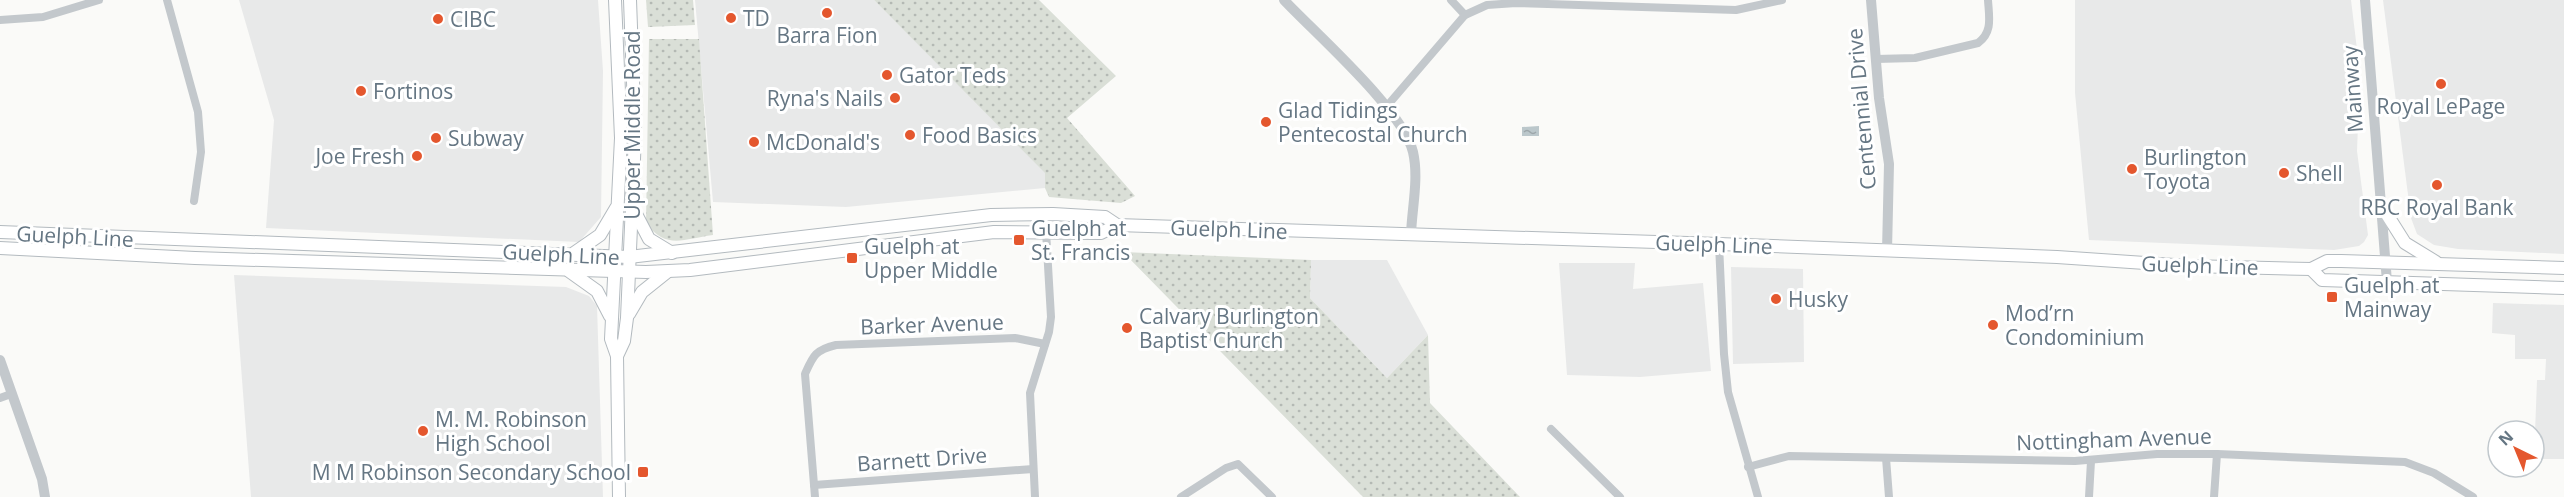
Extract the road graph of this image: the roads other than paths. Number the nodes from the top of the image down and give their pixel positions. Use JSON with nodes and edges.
{"nodes":[{"id":1,"x":98,"y":0,"type":"edge"},
{"id":2,"x":167,"y":0,"type":"edge"},
{"id":3,"x":615,"y":0,"type":"edge"},
{"id":4,"x":630,"y":0,"type":"edge"},
{"id":5,"x":1284,"y":0,"type":"edge"},
{"id":6,"x":1451,"y":0,"type":"edge"},
{"id":7,"x":1782,"y":0,"type":"edge"},
{"id":8,"x":1871,"y":0,"type":"edge"},
{"id":9,"x":1988,"y":0,"type":"edge"},
{"id":10,"x":2365,"y":0,"type":"edge"},
{"id":11,"x":1756,"y":4,"type":"edge"},
{"id":12,"x":1465,"y":15,"type":"junction"},
{"id":13,"x":0,"y":20,"type":"edge"},
{"id":14,"x":1876,"y":59,"type":"junction"},
{"id":15,"x":1387,"y":106,"type":"junction"},
{"id":16,"x":194,"y":201,"type":"dead end"},
{"id":17,"x":618,"y":204,"type":"junction"},
{"id":18,"x":632,"y":204,"type":"junction"},
{"id":19,"x":2381,"y":205,"type":"junction"},
{"id":20,"x":1045,"y":214,"type":"junction"},
{"id":21,"x":1117,"y":225,"type":"junction"},
{"id":22,"x":874,"y":229,"type":"junction"},
{"id":23,"x":1044,"y":231,"type":"junction"},
{"id":24,"x":0,"y":232,"type":"edge"},
{"id":25,"x":1411,"y":234,"type":"junction"},
{"id":26,"x":242,"y":242,"type":"junction"},
{"id":27,"x":1719,"y":244,"type":"junction"},
{"id":28,"x":0,"y":248,"type":"edge"},
{"id":29,"x":851,"y":249,"type":"junction"},
{"id":30,"x":1887,"y":251,"type":"junction"},
{"id":31,"x":571,"y":254,"type":"junction"},
{"id":32,"x":673,"y":254,"type":"junction"},
{"id":33,"x":616,"y":257,"type":"junction"},
{"id":34,"x":629,"y":257,"type":"junction"},
{"id":35,"x":242,"y":259,"type":"junction"},
{"id":36,"x":2386,"y":264,"type":"junction"},
{"id":37,"x":2452,"y":266,"type":"junction"},
{"id":38,"x":2564,"y":268,"type":"edge"},
{"id":39,"x":2311,"y":269,"type":"junction"},
{"id":40,"x":568,"y":270,"type":"junction"},
{"id":41,"x":615,"y":271,"type":"junction"},
{"id":42,"x":629,"y":272,"type":"junction"},
{"id":43,"x":668,"y":272,"type":"junction"},
{"id":44,"x":2387,"y":282,"type":"junction"},
{"id":45,"x":2564,"y":288,"type":"edge"},
{"id":46,"x":627,"y":318,"type":"junction"},
{"id":47,"x":612,"y":321,"type":"junction"},
{"id":48,"x":1045,"y":344,"type":"junction"},
{"id":49,"x":617,"y":356,"type":"junction"},
{"id":50,"x":0,"y":360,"type":"edge"},
{"id":51,"x":5,"y":396,"type":"edge"},
{"id":52,"x":1551,"y":429,"type":"dead end"},
{"id":53,"x":2217,"y":454,"type":"junction"},
{"id":54,"x":1886,"y":458,"type":"junction"},
{"id":55,"x":2091,"y":461,"type":"junction"},
{"id":56,"x":1748,"y":467,"type":"junction"},
{"id":57,"x":1033,"y":469,"type":"junction"},
{"id":58,"x":814,"y":485,"type":"junction"},
{"id":59,"x":45,"y":497,"type":"edge"},
{"id":60,"x":619,"y":497,"type":"edge"},
{"id":61,"x":815,"y":497,"type":"edge"},
{"id":62,"x":1035,"y":497,"type":"edge"},
{"id":63,"x":1181,"y":497,"type":"edge"},
{"id":64,"x":1272,"y":497,"type":"edge"},
{"id":65,"x":1620,"y":497,"type":"edge"},
{"id":66,"x":1758,"y":497,"type":"edge"},
{"id":67,"x":1889,"y":497,"type":"edge"},
{"id":68,"x":2090,"y":497,"type":"edge"},
{"id":69,"x":2214,"y":497,"type":"edge"},
{"id":70,"x":2474,"y":497,"type":"edge"}],
"edges":[{"from":1,"to":13,"type":"street"},
{"from":2,"to":16,"type":"street"},
{"from":3,"to":17,"type":"main road","name":"Upper Middle Road"},
{"from":4,"to":18,"type":"main road","name":"Upper Middle Road"},
{"from":5,"to":15,"type":"street"},
{"from":6,"to":12,"type":"street"},
{"from":7,"to":11,"type":"street"},
{"from":8,"to":14,"type":"street","name":"Centennial Drive"},
{"from":9,"to":14,"type":"street"},
{"from":10,"to":19,"type":"street","name":"Mainway"},
{"from":11,"to":12,"type":"street"},
{"from":12,"to":15,"type":"street"},
{"from":14,"to":30,"type":"street","name":"Centennial Drive"},
{"from":15,"to":25,"type":"street"},
{"from":17,"to":31,"type":"main road"},
{"from":17,"to":33,"type":"main road","name":"Upper Middle Road"},
{"from":18,"to":32,"type":"main road"},
{"from":18,"to":34,"type":"main road","name":"Upper Middle Road"},
{"from":19,"to":36,"type":"street","name":"Mainway"},
{"from":19,"to":37,"type":"main road"},
{"from":20,"to":21,"type":"main road","name":"Guelph Line"},
{"from":20,"to":22,"type":"main road","name":"Guelph Line"},
{"from":20,"to":23,"type":"street"},
{"from":21,"to":23,"type":"main road","name":"Guelph Line"},
{"from":21,"to":25,"type":"main road","name":"Guelph Line"},
{"from":22,"to":29,"type":"main road"},
{"from":22,"to":32,"type":"main road","name":"Guelph Line"},
{"from":23,"to":29,"type":"main road","name":"Guelph Line"},
{"from":23,"to":48,"type":"street"},
{"from":24,"to":26,"type":"main road","name":"Guelph Line"},
{"from":25,"to":27,"type":"main road","name":"Guelph Line"},
{"from":26,"to":31,"type":"main road","name":"Guelph Line"},
{"from":26,"to":35,"type":"main road"},
{"from":27,"to":30,"type":"main road","name":"Guelph Line"},
{"from":27,"to":56,"type":"street"},
{"from":28,"to":35,"type":"main road","name":"Guelph Line"},
{"from":29,"to":43,"type":"main road","name":"Guelph Line"},
{"from":30,"to":39,"type":"main road","name":"Guelph Line"},
{"from":31,"to":33,"type":"main road","name":"Guelph Line"},
{"from":32,"to":34,"type":"main road","name":"Guelph Line"},
{"from":33,"to":34,"type":"main road","name":"Guelph Line"},
{"from":33,"to":41,"type":"main road","name":"Upper Middle Road"},
{"from":34,"to":42,"type":"main road","name":"Upper Middle Road"},
{"from":35,"to":40,"type":"main road","name":"Guelph Line"},
{"from":36,"to":37,"type":"main road","name":"Guelph Line"},
{"from":36,"to":39,"type":"main road","name":"Guelph Line"},
{"from":36,"to":44,"type":"street","name":"Mainway"},
{"from":37,"to":38,"type":"main road","name":"Guelph Line"},
{"from":39,"to":44,"type":"main road","name":"Guelph Line"},
{"from":40,"to":41,"type":"main road","name":"Guelph Line"},
{"from":40,"to":47,"type":"main road"},
{"from":41,"to":42,"type":"main road","name":"Guelph Line"},
{"from":41,"to":47,"type":"main road","name":"Upper Middle Road"},
{"from":42,"to":43,"type":"main road","name":"Guelph Line"},
{"from":42,"to":46,"type":"main road","name":"Upper Middle Road"},
{"from":43,"to":46,"type":"main road"},
{"from":44,"to":45,"type":"main road","name":"Guelph Line"},
{"from":46,"to":49,"type":"main road","name":"Upper Middle Road"},
{"from":47,"to":49,"type":"main road","name":"Upper Middle Road"},
{"from":48,"to":57,"type":"street"},
{"from":48,"to":58,"type":"street","name":"Barker Avenue"},
{"from":49,"to":60,"type":"main road","name":"Upper Middle Road"},
{"from":50,"to":51,"type":"street"},
{"from":51,"to":59,"type":"street"},
{"from":52,"to":65,"type":"street"},
{"from":53,"to":55,"type":"street","name":"Nottingham Avenue"},
{"from":53,"to":69,"type":"street"},
{"from":53,"to":70,"type":"street","name":"Nottingham Avenue"},
{"from":54,"to":55,"type":"street","name":"Nottingham Avenue"},
{"from":54,"to":56,"type":"street","name":"Nottingham Avenue"},
{"from":54,"to":67,"type":"street"},
{"from":55,"to":68,"type":"street"},
{"from":56,"to":66,"type":"street"},
{"from":57,"to":58,"type":"street","name":"Barnett Drive"},
{"from":57,"to":62,"type":"street"},
{"from":58,"to":61,"type":"street"},
{"from":63,"to":64,"type":"street"}]}
